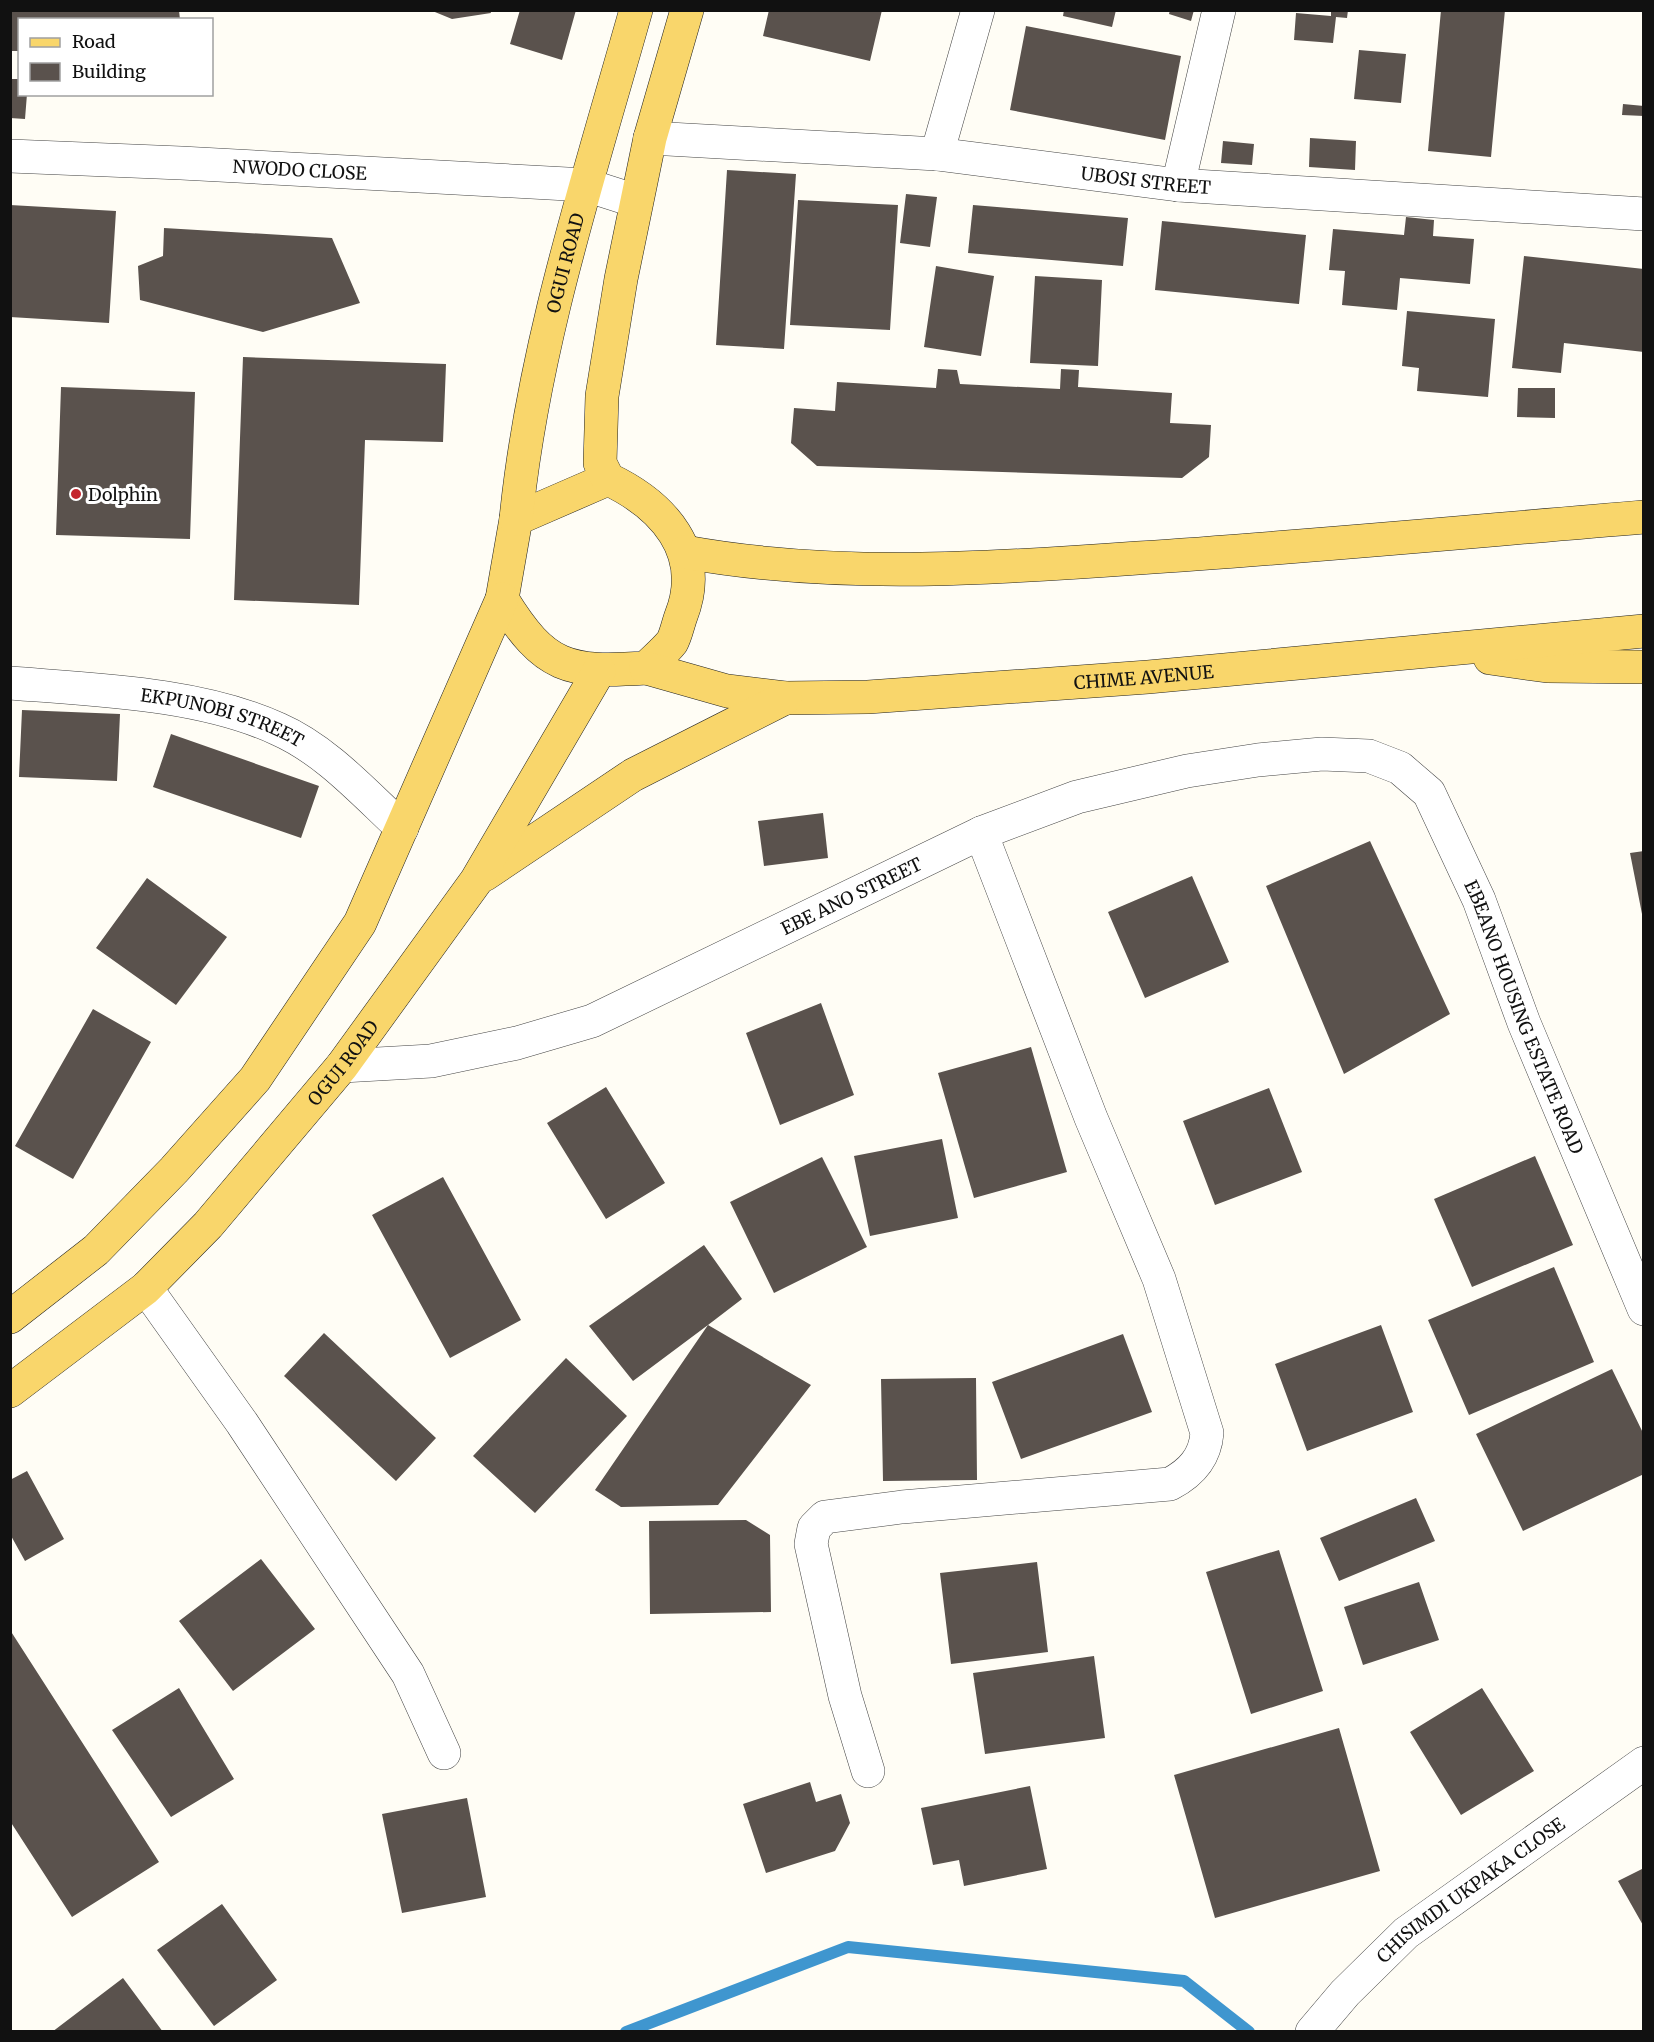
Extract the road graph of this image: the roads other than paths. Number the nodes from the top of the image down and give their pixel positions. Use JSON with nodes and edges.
{"nodes":[{"id":1,"x":636,"y":10,"type":"edge"},
{"id":2,"x":687,"y":10,"type":"edge"},
{"id":3,"x":978,"y":10,"type":"edge"},
{"id":4,"x":1219,"y":10,"type":"edge"},
{"id":5,"x":650,"y":138,"type":"junction"},
{"id":6,"x":936,"y":154,"type":"junction"},
{"id":7,"x":10,"y":156,"type":"edge"},
{"id":8,"x":586,"y":185,"type":"junction"},
{"id":9,"x":1178,"y":185,"type":"junction"},
{"id":10,"x":636,"y":201,"type":"junction"},
{"id":11,"x":1644,"y":214,"type":"edge"},
{"id":12,"x":608,"y":479,"type":"junction"},
{"id":13,"x":1644,"y":517,"type":"edge"},
{"id":14,"x":516,"y":519,"type":"junction"},
{"id":15,"x":685,"y":552,"type":"junction"},
{"id":16,"x":502,"y":599,"type":"junction"},
{"id":17,"x":1644,"y":631,"type":"edge"},
{"id":18,"x":1432,"y":650,"type":"junction"},
{"id":19,"x":1644,"y":667,"type":"edge"},
{"id":20,"x":646,"y":668,"type":"junction"},
{"id":21,"x":599,"y":671,"type":"junction"},
{"id":22,"x":10,"y":683,"type":"edge"},
{"id":23,"x":786,"y":698,"type":"junction"},
{"id":24,"x":1369,"y":756,"type":"joint"},
{"id":25,"x":402,"y":828,"type":"junction"},
{"id":26,"x":981,"y":833,"type":"junction"},
{"id":27,"x":476,"y":881,"type":"junction"},
{"id":28,"x":342,"y":1066,"type":"junction"},
{"id":29,"x":146,"y":1288,"type":"junction"},
{"id":30,"x":1644,"y":1309,"type":"edge"},
{"id":31,"x":10,"y":1317,"type":"edge"},
{"id":32,"x":10,"y":1391,"type":"edge"},
{"id":33,"x":444,"y":1754,"type":"dead end"},
{"id":34,"x":1644,"y":1763,"type":"edge"},
{"id":35,"x":868,"y":1771,"type":"dead end"},
{"id":36,"x":1312,"y":2031,"type":"edge"}],
"edges":[{"from":1,"to":8,"type":"main road","name":"OGUI ROAD"},
{"from":2,"to":5,"type":"main road"},
{"from":3,"to":6,"type":"street"},
{"from":4,"to":9,"type":"street"},
{"from":5,"to":6,"type":"street","name":"UBOSI STREET"},
{"from":5,"to":10,"type":"main road"},
{"from":6,"to":9,"type":"street","name":"UBOSI STREET"},
{"from":7,"to":8,"type":"street","name":"NWODO CLOSE"},
{"from":8,"to":10,"type":"street","name":"NWODO CLOSE"},
{"from":8,"to":14,"type":"main road","name":"OGUI ROAD"},
{"from":9,"to":11,"type":"street","name":"UBOSI STREET"},
{"from":10,"to":12,"type":"main road"},
{"from":12,"to":14,"type":"main road"},
{"from":12,"to":15,"type":"main road"},
{"from":13,"to":15,"type":"main road"},
{"from":14,"to":16,"type":"main road"},
{"from":15,"to":20,"type":"main road"},
{"from":16,"to":21,"type":"main road"},
{"from":16,"to":25,"type":"main road"},
{"from":17,"to":18,"type":"main road","name":"CHIME AVENUE"},
{"from":18,"to":19,"type":"main road"},
{"from":18,"to":23,"type":"main road","name":"CHIME AVENUE"},
{"from":20,"to":21,"type":"main road"},
{"from":20,"to":23,"type":"main road","name":"CHIME AVENUE"},
{"from":21,"to":27,"type":"main road","name":"OGUI ROAD"},
{"from":22,"to":25,"type":"street","name":"EKPUNOBI STREET"},
{"from":23,"to":27,"type":"main road"},
{"from":24,"to":26,"type":"street","name":"EBE ANO STREET"},
{"from":24,"to":30,"type":"street","name":"EBEANO HOUSING ESTATE ROAD"},
{"from":25,"to":31,"type":"main road"},
{"from":26,"to":28,"type":"street","name":"EBE ANO STREET"},
{"from":26,"to":35,"type":"street"},
{"from":27,"to":28,"type":"main road","name":"OGUI ROAD"},
{"from":28,"to":29,"type":"main road","name":"OGUI ROAD"},
{"from":29,"to":32,"type":"main road","name":"OGUI ROAD"},
{"from":29,"to":33,"type":"street"},
{"from":34,"to":36,"type":"street","name":"CHISIMDI UKPAKA CLOSE"}]}
